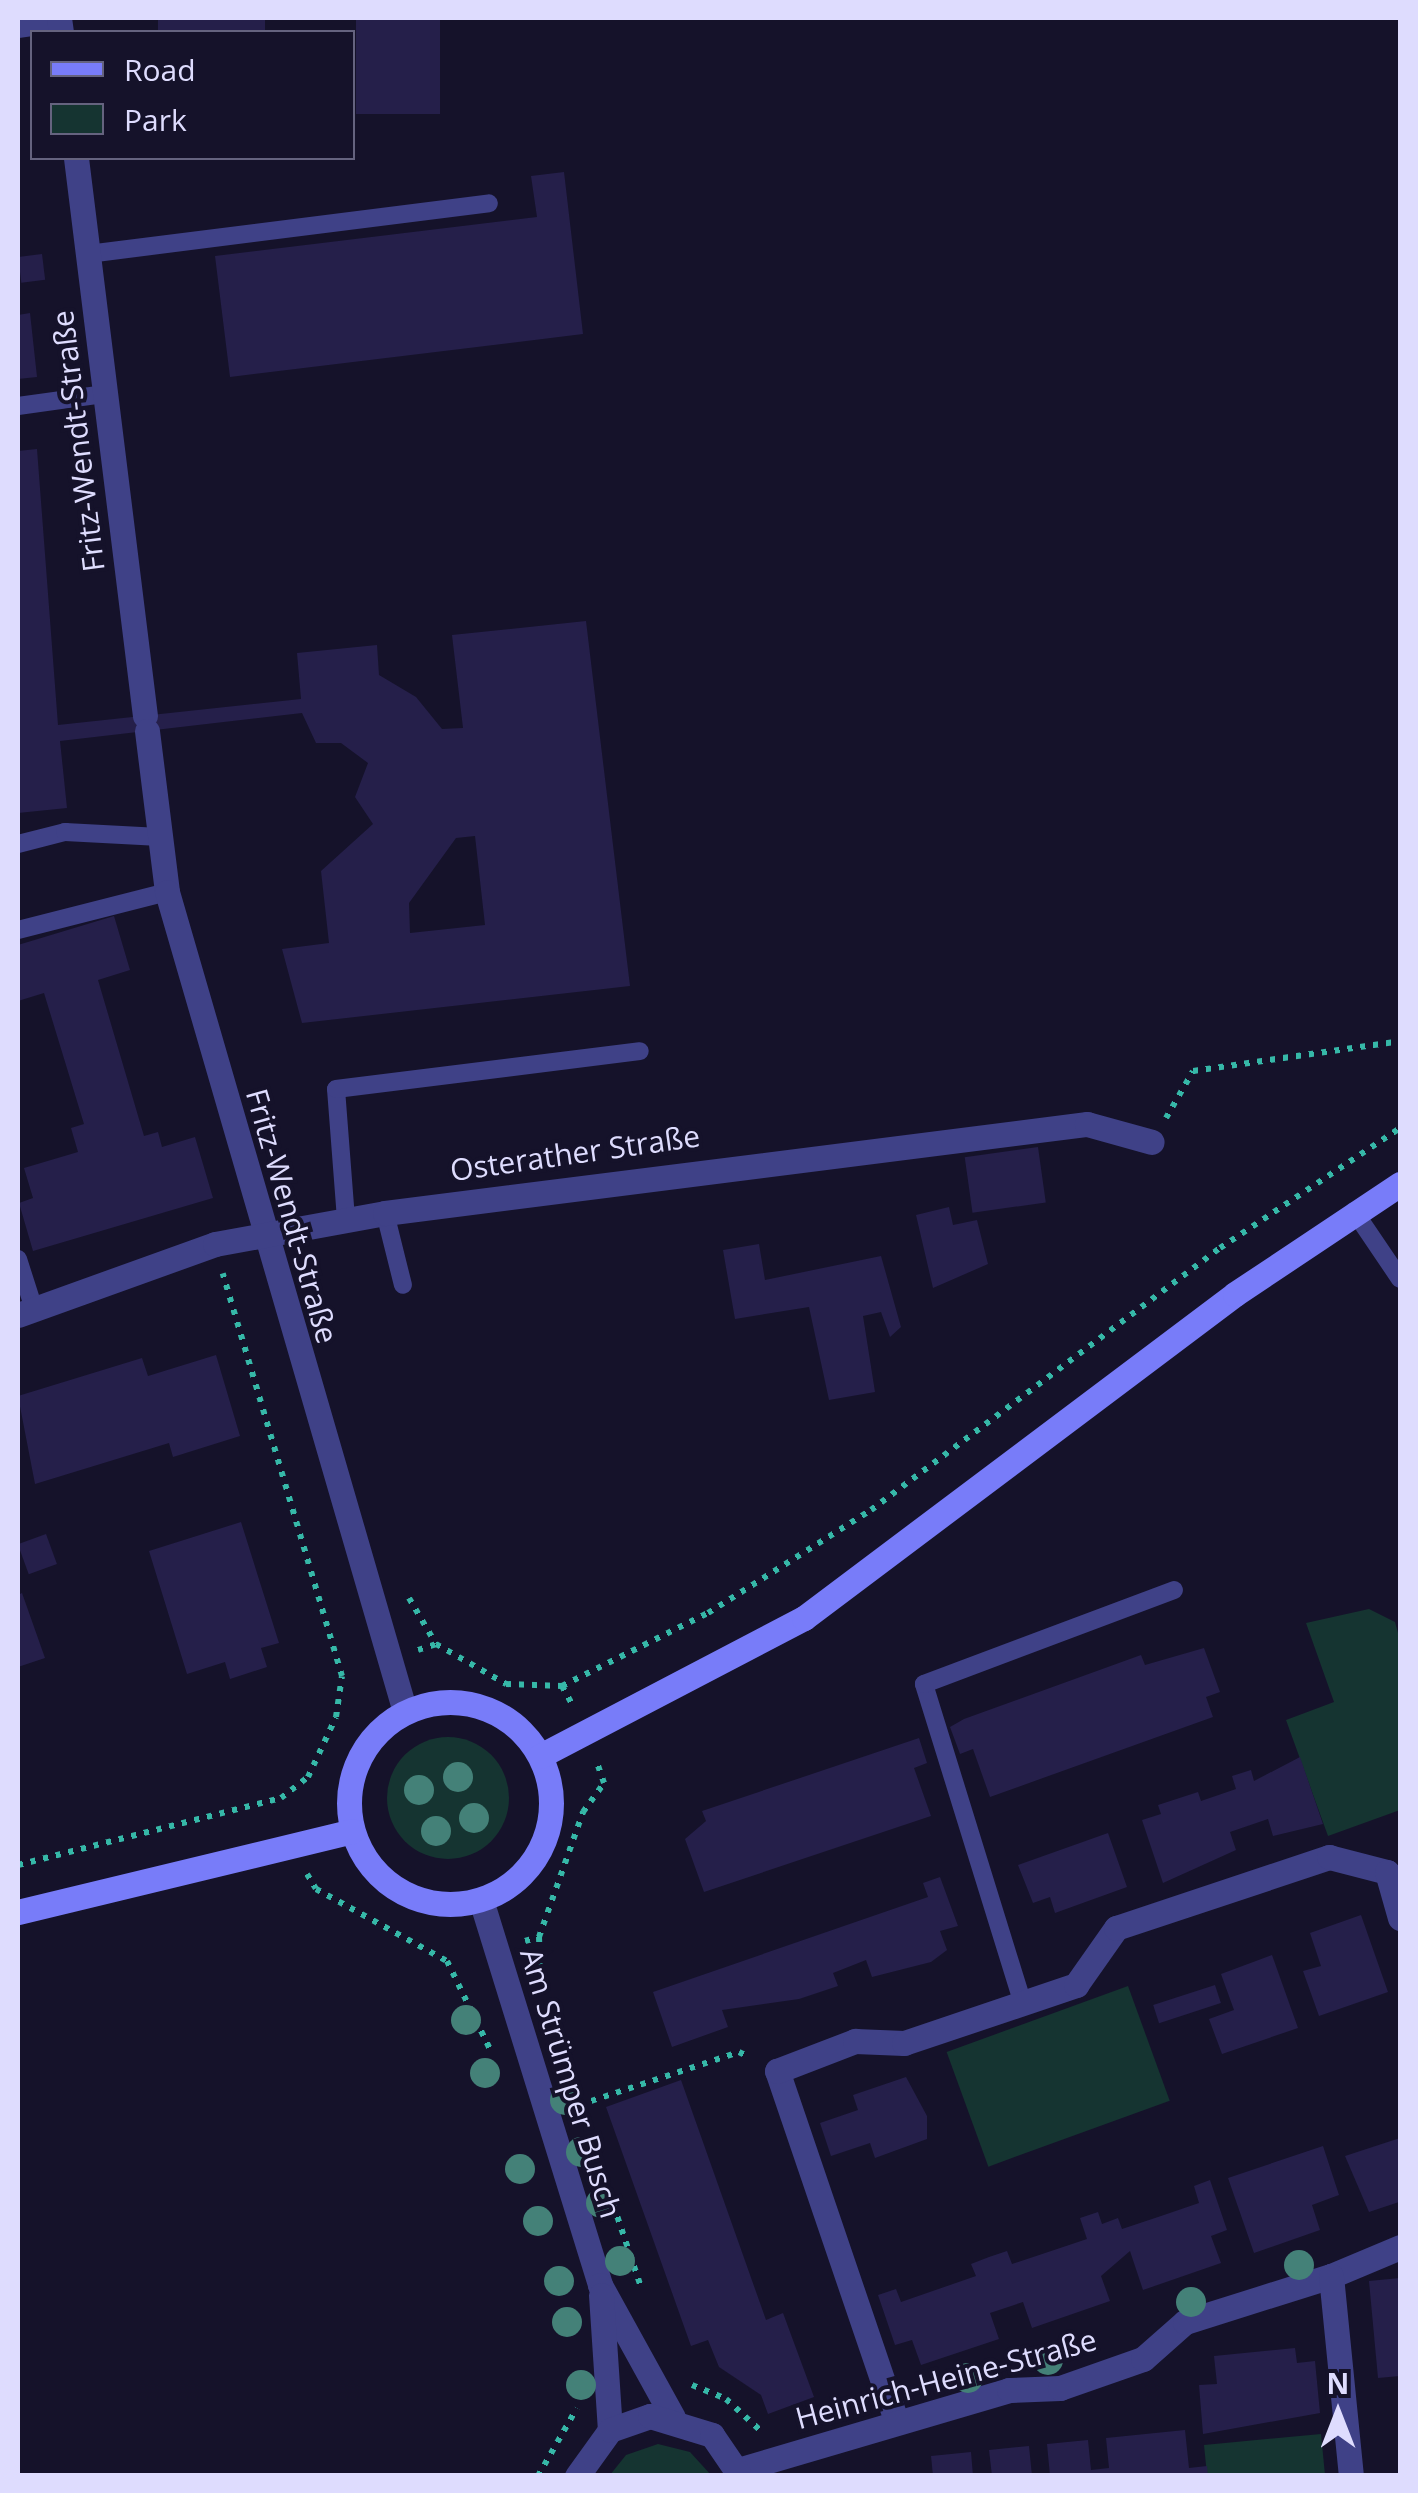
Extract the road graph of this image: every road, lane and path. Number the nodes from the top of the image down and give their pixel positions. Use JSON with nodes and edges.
{"nodes":[{"id":1,"x":60,"y":24,"type":"edge"},
{"id":2,"x":18,"y":28,"type":"edge"},
{"id":3,"x":76,"y":160,"type":"edge"},
{"id":4,"x":489,"y":203,"type":"dead end"},
{"id":5,"x":88,"y":254,"type":"junction"},
{"id":6,"x":105,"y":394,"type":"junction"},
{"id":7,"x":18,"y":406,"type":"edge"},
{"id":8,"x":160,"y":837,"type":"junction"},
{"id":9,"x":18,"y":844,"type":"edge"},
{"id":10,"x":166,"y":892,"type":"junction"},
{"id":11,"x":18,"y":930,"type":"edge"},
{"id":12,"x":1400,"y":1040,"type":"edge"},
{"id":13,"x":640,"y":1051,"type":"dead end"},
{"id":14,"x":1400,"y":1128,"type":"edge"},
{"id":15,"x":1152,"y":1142,"type":"joint"},
{"id":16,"x":1400,"y":1184,"type":"edge"},
{"id":17,"x":1354,"y":1211,"type":"junction"},
{"id":18,"x":384,"y":1214,"type":"junction"},
{"id":19,"x":346,"y":1219,"type":"junction"},
{"id":20,"x":263,"y":1232,"type":"junction"},
{"id":21,"x":215,"y":1244,"type":"junction"},
{"id":22,"x":18,"y":1259,"type":"edge"},
{"id":23,"x":1400,"y":1279,"type":"edge"},
{"id":24,"x":404,"y":1285,"type":"dead end"},
{"id":25,"x":26,"y":1312,"type":"edge"},
{"id":26,"x":1174,"y":1590,"type":"dead end"},
{"id":27,"x":562,"y":1686,"type":"dead end"},
{"id":28,"x":406,"y":1712,"type":"junction"},
{"id":29,"x":540,"y":1756,"type":"junction"},
{"id":30,"x":281,"y":1798,"type":"junction"},
{"id":31,"x":352,"y":1831,"type":"junction"},
{"id":32,"x":298,"y":1846,"type":"junction"},
{"id":33,"x":18,"y":1865,"type":"edge"},
{"id":34,"x":481,"y":1900,"type":"junction"},
{"id":35,"x":18,"y":1912,"type":"edge"},
{"id":36,"x":1400,"y":1918,"type":"edge"},
{"id":37,"x":1022,"y":2004,"type":"junction"},
{"id":38,"x":494,"y":2058,"type":"dead end"},
{"id":39,"x":777,"y":2071,"type":"junction"},
{"id":40,"x":580,"y":2105,"type":"dead end"},
{"id":41,"x":1400,"y":2247,"type":"edge"},
{"id":42,"x":1331,"y":2276,"type":"junction"},
{"id":43,"x":600,"y":2285,"type":"junction"},
{"id":44,"x":589,"y":2398,"type":"dead end"},
{"id":45,"x":672,"y":2418,"type":"junction"},
{"id":46,"x":896,"y":2420,"type":"junction"},
{"id":47,"x":610,"y":2430,"type":"junction"},
{"id":48,"x":739,"y":2473,"type":"edge"},
{"id":49,"x":538,"y":2476,"type":"edge"},
{"id":50,"x":577,"y":2476,"type":"edge"},
{"id":51,"x":1350,"y":2476,"type":"edge"}],
"edges":[{"from":1,"to":2,"type":"lane"},
{"from":3,"to":5,"type":"street","name":"Fritz-Wendt-Straße"},
{"from":4,"to":5,"type":"lane"},
{"from":5,"to":6,"type":"street","name":"Fritz-Wendt-Straße"},
{"from":6,"to":7,"type":"lane"},
{"from":6,"to":8,"type":"street","name":"Fritz-Wendt-Straße"},
{"from":8,"to":9,"type":"lane"},
{"from":8,"to":10,"type":"street","name":"Fritz-Wendt-Straße"},
{"from":10,"to":11,"type":"lane"},
{"from":10,"to":20,"type":"street","name":"Fritz-Wendt-Straße"},
{"from":12,"to":15,"type":"path"},
{"from":13,"to":19,"type":"lane"},
{"from":14,"to":27,"type":"path"},
{"from":15,"to":18,"type":"street","name":"Osterather Straße"},
{"from":16,"to":17,"type":"main road"},
{"from":17,"to":23,"type":"lane"},
{"from":17,"to":29,"type":"main road"},
{"from":18,"to":19,"type":"street","name":"Osterather Straße"},
{"from":18,"to":24,"type":"lane"},
{"from":19,"to":20,"type":"street","name":"Osterather Straße"},
{"from":20,"to":21,"type":"street","name":"Osterather Straße"},
{"from":20,"to":28,"type":"street","name":"Fritz-Wendt-Straße"},
{"from":21,"to":25,"type":"street","name":"Osterather Straße"},
{"from":21,"to":30,"type":"path"},
{"from":22,"to":25,"type":"lane"},
{"from":26,"to":37,"type":"lane"},
{"from":28,"to":29,"type":"main road"},
{"from":28,"to":31,"type":"main road"},
{"from":29,"to":34,"type":"main road"},
{"from":30,"to":32,"type":"path"},
{"from":30,"to":33,"type":"path"},
{"from":31,"to":32,"type":"main road"},
{"from":31,"to":34,"type":"main road"},
{"from":32,"to":35,"type":"main road"},
{"from":32,"to":38,"type":"path"},
{"from":34,"to":43,"type":"street","name":"Am Strümper Busch"},
{"from":36,"to":37,"type":"street"},
{"from":37,"to":39,"type":"street"},
{"from":39,"to":40,"type":"path"},
{"from":39,"to":46,"type":"street"},
{"from":41,"to":42,"type":"street","name":"Heinrich-Heine-Straße"},
{"from":42,"to":46,"type":"street","name":"Heinrich-Heine-Straße"},
{"from":42,"to":51,"type":"street"},
{"from":43,"to":45,"type":"street","name":"Am Strümper Busch"},
{"from":43,"to":47,"type":"street","name":"Am Strümper Busch"},
{"from":44,"to":49,"type":"path"},
{"from":45,"to":47,"type":"street"},
{"from":45,"to":48,"type":"street"},
{"from":46,"to":48,"type":"street","name":"Heinrich-Heine-Straße"},
{"from":47,"to":50,"type":"street"}]}
